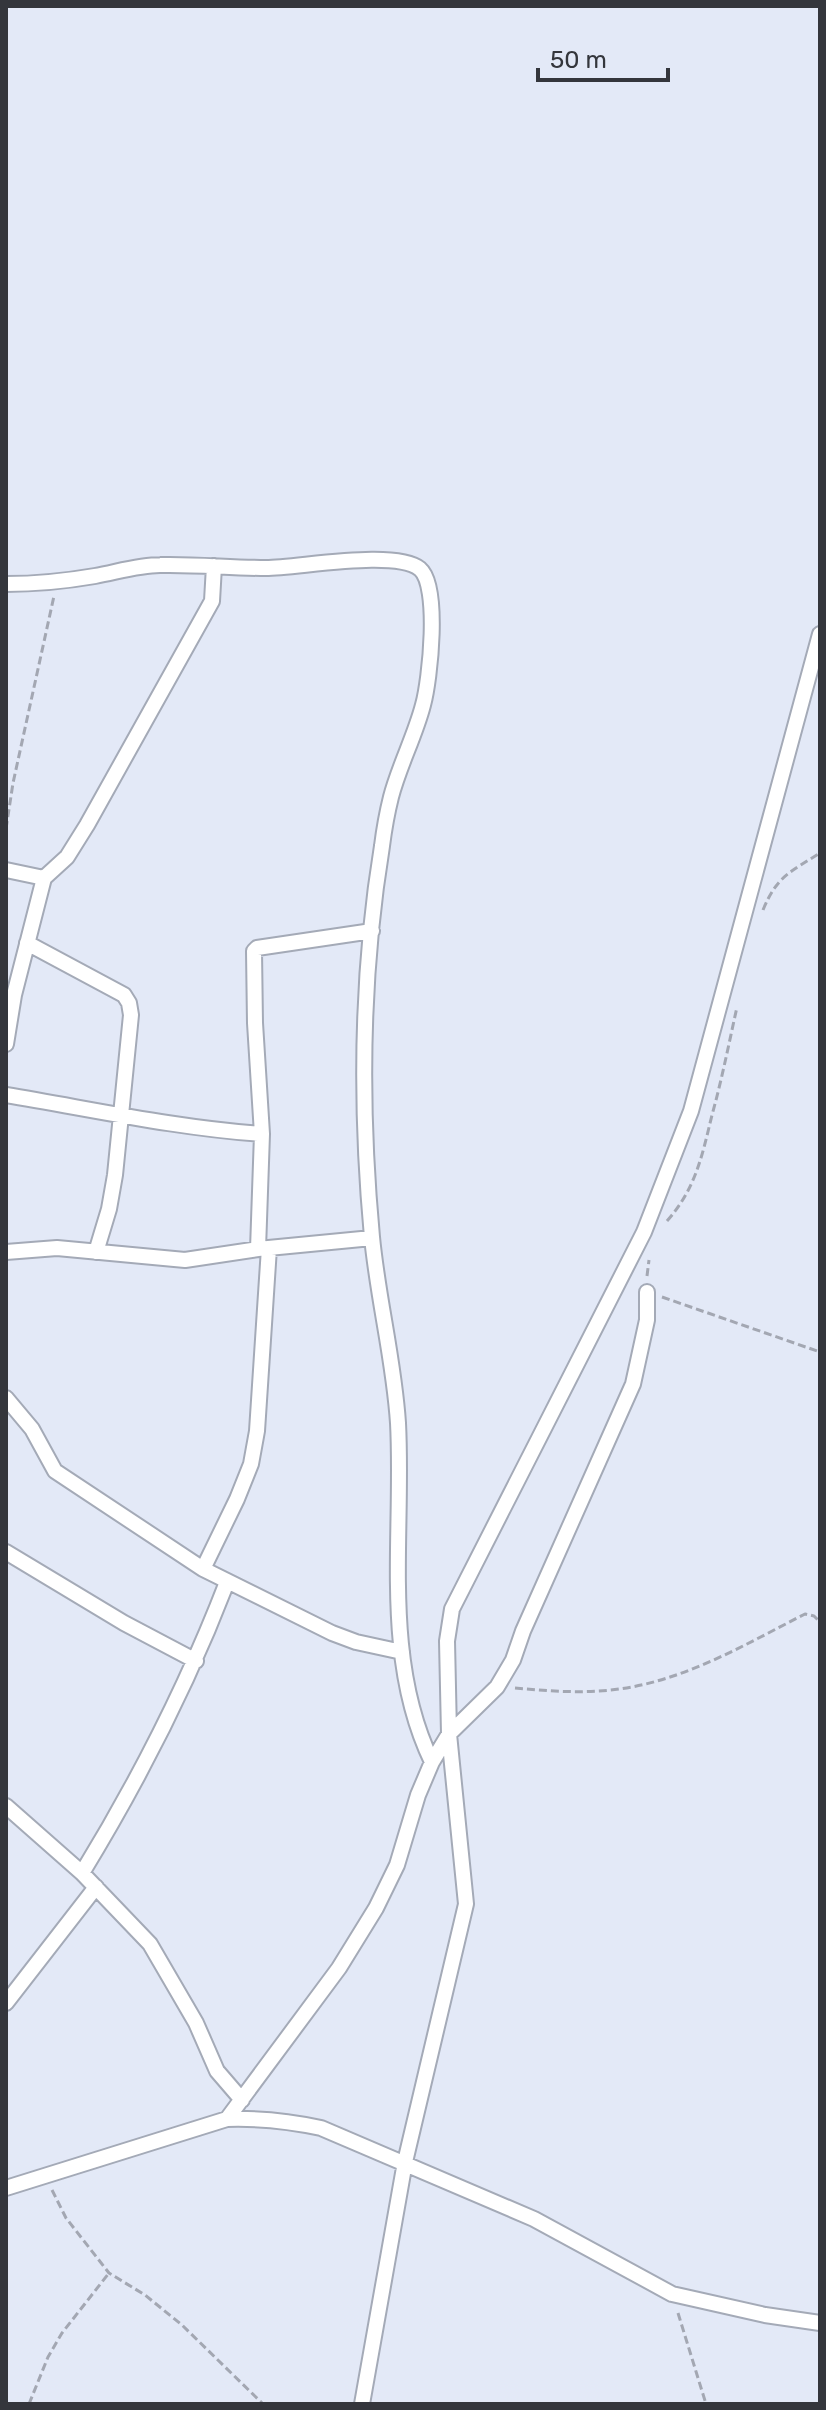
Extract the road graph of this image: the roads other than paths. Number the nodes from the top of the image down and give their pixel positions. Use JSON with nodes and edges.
{"nodes":[{"id":1,"x":214,"y":566,"type":"junction"},
{"id":2,"x":6,"y":584,"type":"edge"},
{"id":3,"x":820,"y":634,"type":"edge"},
{"id":4,"x":6,"y":870,"type":"edge"},
{"id":5,"x":44,"y":878,"type":"junction"},
{"id":6,"x":372,"y":931,"type":"junction"},
{"id":7,"x":27,"y":943,"type":"junction"},
{"id":8,"x":6,"y":1044,"type":"edge"},
{"id":9,"x":6,"y":1095,"type":"edge"},
{"id":10,"x":121,"y":1113,"type":"junction"},
{"id":11,"x":262,"y":1134,"type":"junction"},
{"id":12,"x":372,"y":1238,"type":"junction"},
{"id":13,"x":263,"y":1249,"type":"junction"},
{"id":14,"x":6,"y":1252,"type":"edge"},
{"id":15,"x":96,"y":1252,"type":"junction"},
{"id":16,"x":647,"y":1292,"type":"road end"},
{"id":17,"x":6,"y":1398,"type":"edge"},
{"id":18,"x":6,"y":1552,"type":"edge"},
{"id":19,"x":203,"y":1569,"type":"junction"},
{"id":20,"x":227,"y":1582,"type":"junction"},
{"id":21,"x":402,"y":1652,"type":"junction"},
{"id":22,"x":196,"y":1661,"type":"junction"},
{"id":23,"x":449,"y":1734,"type":"junction"},
{"id":24,"x":432,"y":1762,"type":"junction"},
{"id":25,"x":6,"y":1806,"type":"edge"},
{"id":26,"x":82,"y":1873,"type":"junction"},
{"id":27,"x":96,"y":1887,"type":"junction"},
{"id":28,"x":6,"y":2003,"type":"edge"},
{"id":29,"x":242,"y":2100,"type":"junction"},
{"id":30,"x":227,"y":2119,"type":"junction"},
{"id":31,"x":405,"y":2162,"type":"junction"},
{"id":32,"x":6,"y":2188,"type":"edge"},
{"id":33,"x":820,"y":2323,"type":"edge"},
{"id":34,"x":362,"y":2404,"type":"edge"}],
"edges":[{"from":1,"to":2,"type":"street"},
{"from":1,"to":5,"type":"street"},
{"from":1,"to":6,"type":"street"},
{"from":3,"to":23,"type":"street"},
{"from":4,"to":5,"type":"street"},
{"from":5,"to":7,"type":"street"},
{"from":6,"to":11,"type":"street"},
{"from":6,"to":12,"type":"street"},
{"from":7,"to":8,"type":"street"},
{"from":7,"to":10,"type":"street"},
{"from":9,"to":10,"type":"street"},
{"from":10,"to":11,"type":"street"},
{"from":10,"to":15,"type":"street"},
{"from":11,"to":13,"type":"street"},
{"from":12,"to":13,"type":"street"},
{"from":12,"to":21,"type":"street"},
{"from":13,"to":15,"type":"street"},
{"from":13,"to":19,"type":"street"},
{"from":14,"to":15,"type":"street"},
{"from":16,"to":23,"type":"street"},
{"from":17,"to":19,"type":"street"},
{"from":18,"to":22,"type":"street"},
{"from":19,"to":20,"type":"street"},
{"from":20,"to":21,"type":"street"},
{"from":20,"to":22,"type":"street"},
{"from":21,"to":24,"type":"street"},
{"from":22,"to":26,"type":"street"},
{"from":23,"to":24,"type":"street"},
{"from":23,"to":31,"type":"street"},
{"from":24,"to":29,"type":"street"},
{"from":25,"to":26,"type":"street"},
{"from":26,"to":27,"type":"street"},
{"from":27,"to":28,"type":"street"},
{"from":27,"to":29,"type":"street"},
{"from":29,"to":30,"type":"street"},
{"from":30,"to":31,"type":"street"},
{"from":30,"to":32,"type":"street"},
{"from":31,"to":33,"type":"street"},
{"from":31,"to":34,"type":"street"}]}
